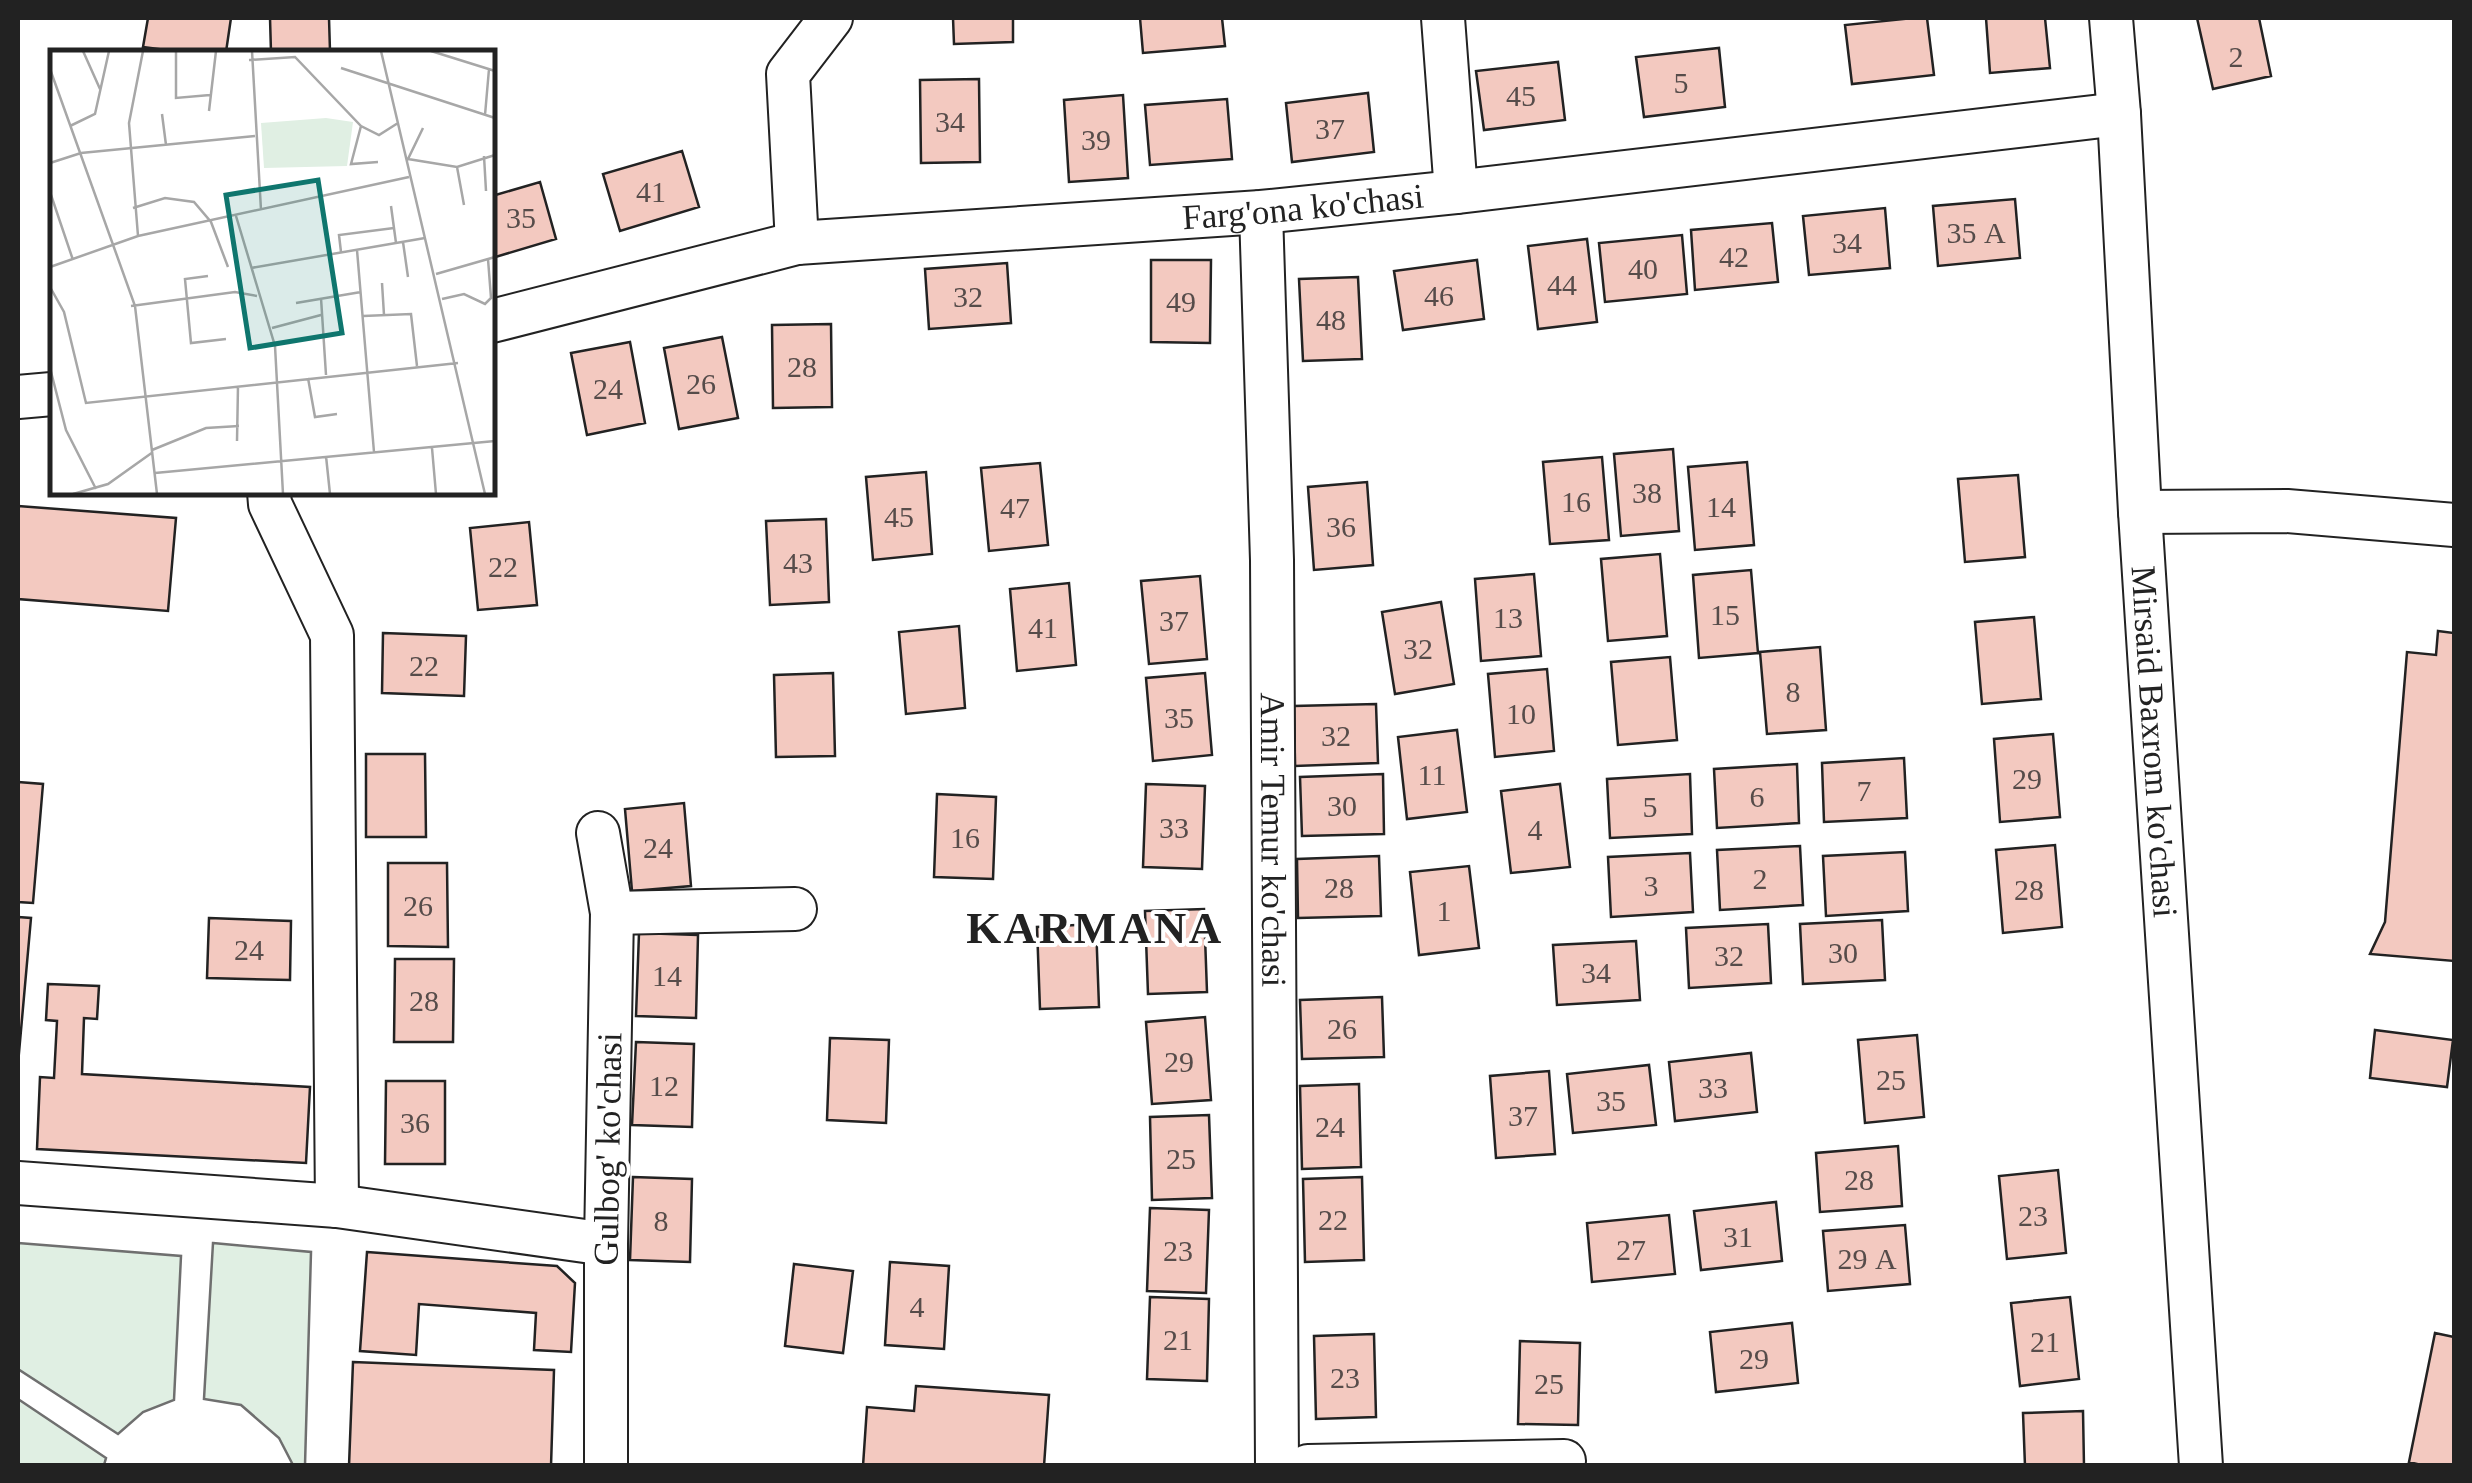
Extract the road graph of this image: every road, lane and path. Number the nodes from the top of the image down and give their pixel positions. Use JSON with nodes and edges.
{"nodes":[{"id":1,"x":831,"y":18,"type":"edge"},
{"id":2,"x":1443,"y":18,"type":"edge"},
{"id":3,"x":2112,"y":18,"type":"edge"},
{"id":4,"x":2119,"y":114,"type":"junction"},
{"id":5,"x":1456,"y":192,"type":"junction"},
{"id":6,"x":1261,"y":212,"type":"junction"},
{"id":7,"x":798,"y":244,"type":"junction"},
{"id":8,"x":495,"y":320,"type":"edge"},
{"id":9,"x":50,"y":394,"type":"edge"},
{"id":10,"x":18,"y":397,"type":"edge"},
{"id":11,"x":269,"y":495,"type":"edge"},
{"id":12,"x":2140,"y":512,"type":"junction"},
{"id":13,"x":2454,"y":525,"type":"edge"},
{"id":14,"x":598,"y":833,"type":"dead end"},
{"id":15,"x":795,"y":908,"type":"dead end"},
{"id":16,"x":612,"y":913,"type":"junction"},
{"id":17,"x":18,"y":1182,"type":"edge"},
{"id":18,"x":337,"y":1206,"type":"junction"},
{"id":19,"x":606,"y":1244,"type":"junction"},
{"id":20,"x":1564,"y":1461,"type":"dead end"},
{"id":21,"x":606,"y":1466,"type":"edge"},
{"id":22,"x":1277,"y":1466,"type":"edge"},
{"id":23,"x":1308,"y":1466,"type":"edge"},
{"id":24,"x":2201,"y":1466,"type":"edge"}],
"edges":[{"from":1,"to":7,"type":"street"},
{"from":2,"to":5,"type":"street"},
{"from":3,"to":4,"type":"street","name":"Mirsaid Baxrom ko'chasi"},
{"from":4,"to":5,"type":"street","name":"Farg'ona ko'chasi"},
{"from":4,"to":12,"type":"street","name":"Mirsaid Baxrom ko'chasi"},
{"from":5,"to":6,"type":"street","name":"Farg'ona ko'chasi"},
{"from":6,"to":7,"type":"street","name":"Farg'ona ko'chasi"},
{"from":6,"to":22,"type":"street","name":"Amir Temur ko'chasi"},
{"from":7,"to":8,"type":"street","name":"Farg'ona ko'chasi"},
{"from":9,"to":10,"type":"street"},
{"from":11,"to":18,"type":"street"},
{"from":12,"to":13,"type":"street"},
{"from":12,"to":24,"type":"street","name":"Mirsaid Baxrom ko'chasi"},
{"from":14,"to":16,"type":"street","name":"Gulbog' ko'chasi"},
{"from":15,"to":16,"type":"street"},
{"from":16,"to":19,"type":"street","name":"Gulbog' ko'chasi"},
{"from":17,"to":18,"type":"street"},
{"from":18,"to":19,"type":"street"},
{"from":19,"to":21,"type":"street","name":"Gulbog' ko'chasi"},
{"from":20,"to":23,"type":"street"}]}
